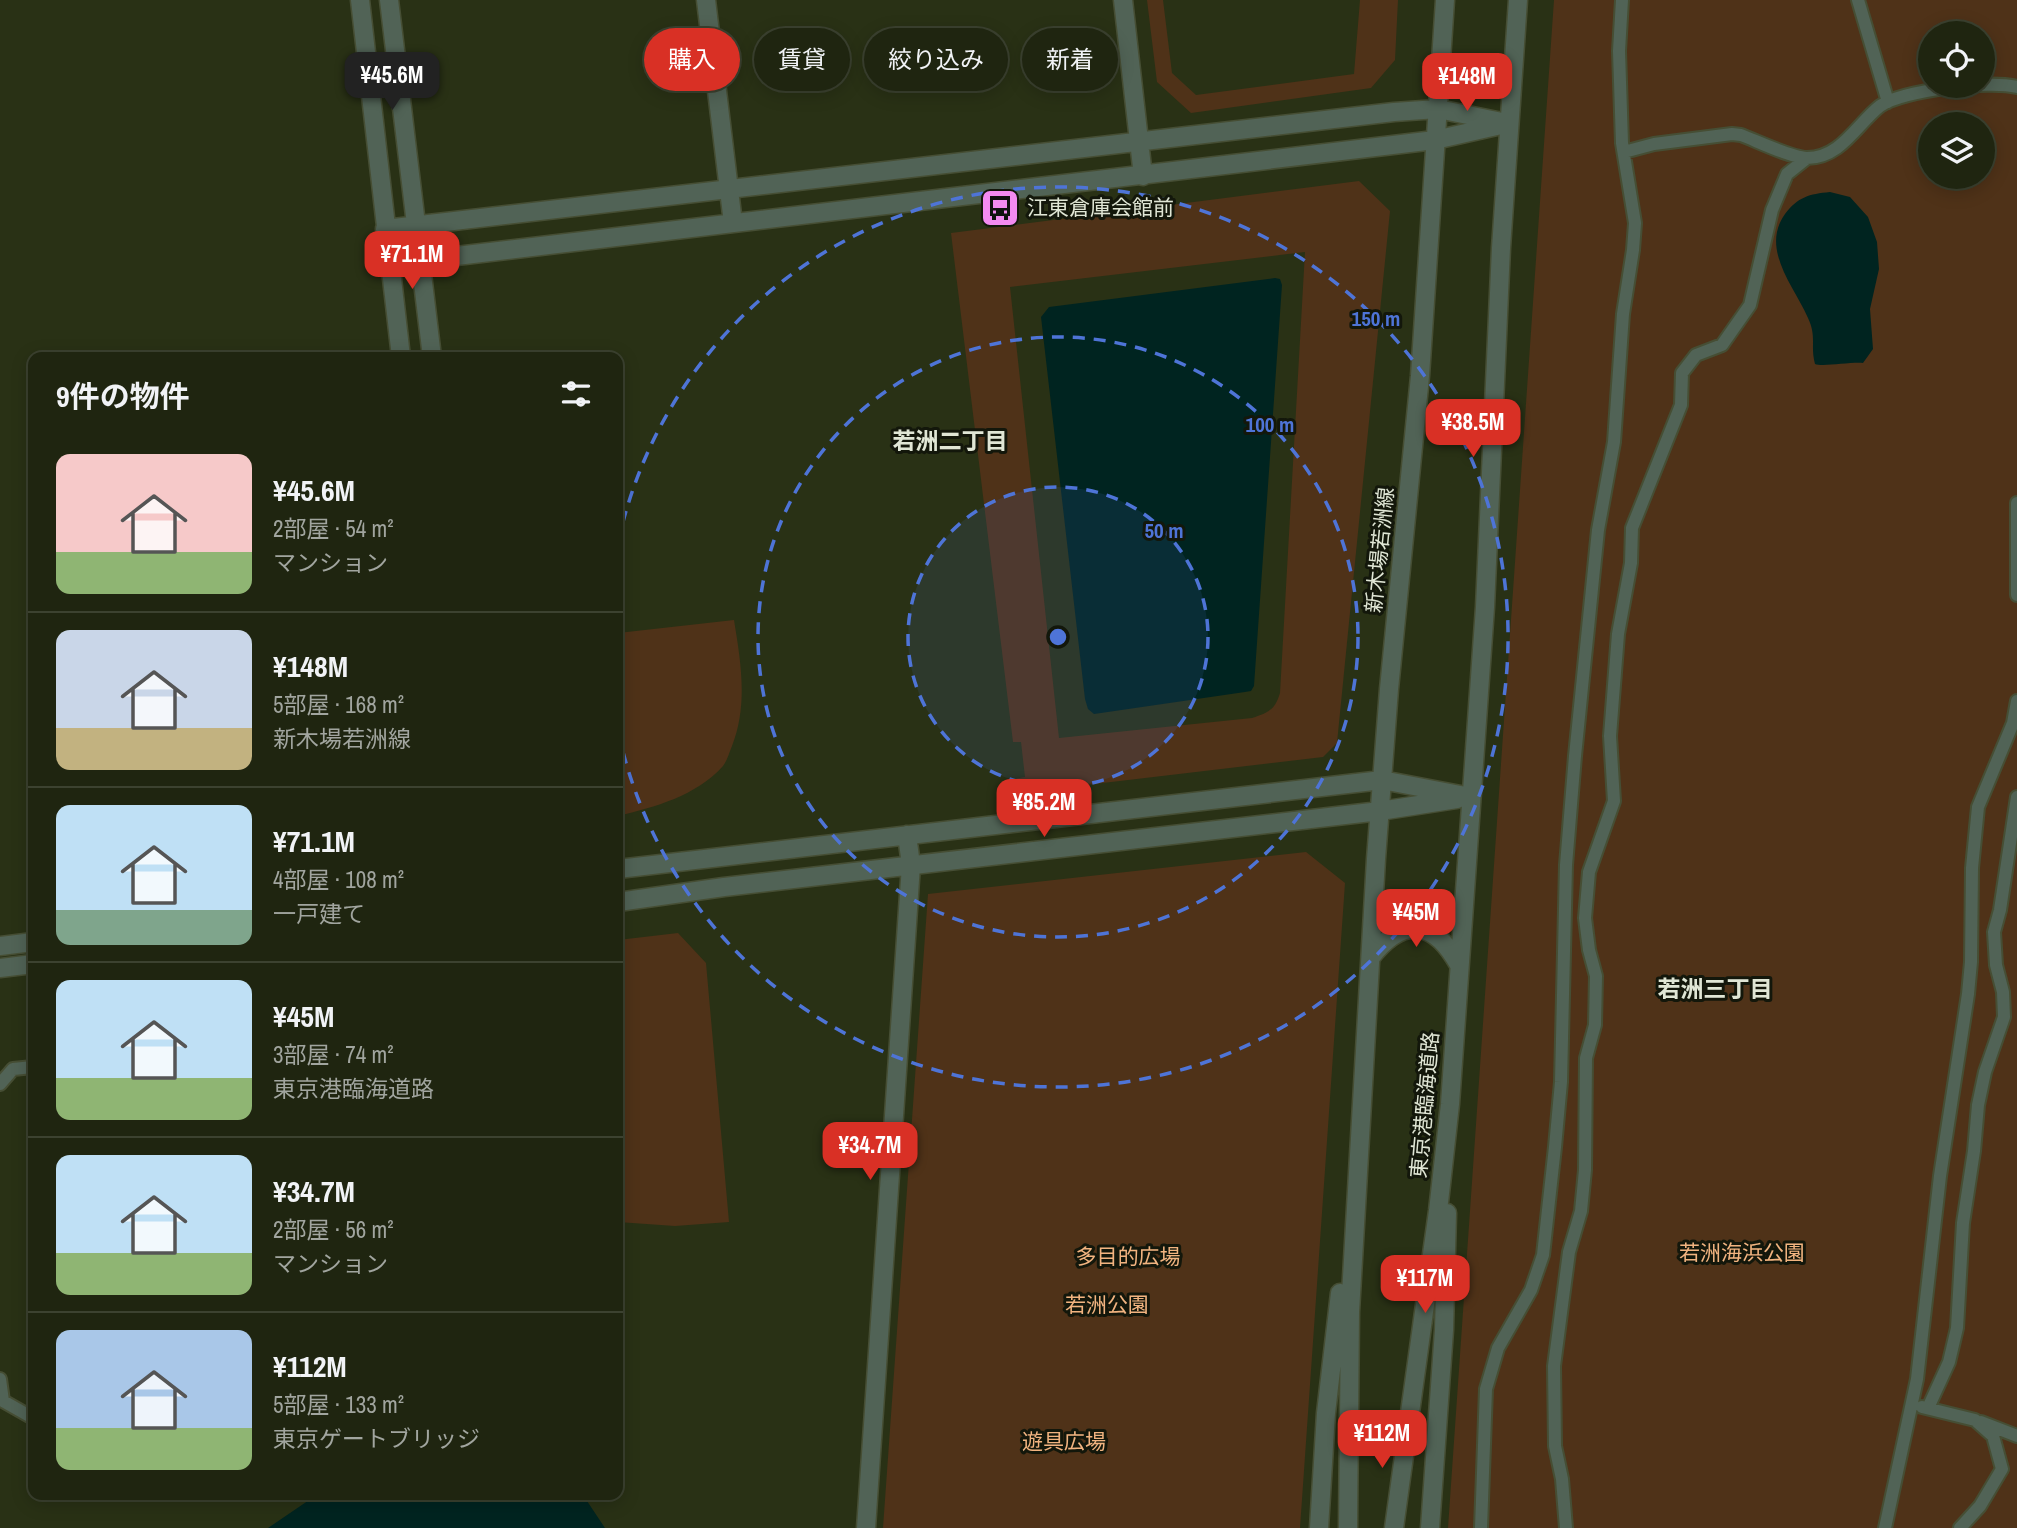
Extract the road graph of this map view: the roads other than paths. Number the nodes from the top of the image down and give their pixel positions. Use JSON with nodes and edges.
{"nodes":[{"id":1,"x":360,"y":0,"type":"edge"},
{"id":2,"x":389,"y":0,"type":"edge"},
{"id":3,"x":706,"y":0,"type":"edge"},
{"id":4,"x":1123,"y":0,"type":"edge"},
{"id":5,"x":1445,"y":0,"type":"edge"},
{"id":6,"x":1518,"y":0,"type":"edge"},
{"id":7,"x":1622,"y":0,"type":"edge"},
{"id":8,"x":1858,"y":0,"type":"edge"},
{"id":9,"x":2017,"y":87,"type":"edge"},
{"id":10,"x":1888,"y":102,"type":"junction"},
{"id":11,"x":1438,"y":109,"type":"junction"},
{"id":12,"x":1507,"y":123,"type":"junction"},
{"id":13,"x":1435,"y":140,"type":"junction"},
{"id":14,"x":1139,"y":141,"type":"junction"},
{"id":15,"x":1624,"y":152,"type":"junction"},
{"id":16,"x":1807,"y":158,"type":"junction"},
{"id":17,"x":1143,"y":176,"type":"junction"},
{"id":18,"x":729,"y":189,"type":"junction"},
{"id":19,"x":733,"y":223,"type":"junction"},
{"id":20,"x":416,"y":225,"type":"junction"},
{"id":21,"x":385,"y":229,"type":"junction"},
{"id":22,"x":419,"y":261,"type":"junction"},
{"id":23,"x":389,"y":264,"type":"junction"},
{"id":24,"x":400,"y":352,"type":"edge"},
{"id":25,"x":431,"y":352,"type":"edge"},
{"id":26,"x":2017,"y":503,"type":"edge"},
{"id":27,"x":2017,"y":595,"type":"edge"},
{"id":28,"x":2017,"y":701,"type":"edge"},
{"id":29,"x":1382,"y":780,"type":"junction"},
{"id":30,"x":1471,"y":796,"type":"junction"},
{"id":31,"x":2017,"y":797,"type":"edge"},
{"id":32,"x":1380,"y":810,"type":"junction"},
{"id":33,"x":907,"y":835,"type":"junction"},
{"id":34,"x":911,"y":865,"type":"junction"},
{"id":35,"x":623,"y":868,"type":"edge"},
{"id":36,"x":623,"y":901,"type":"edge"},
{"id":37,"x":28,"y":943,"type":"edge"},
{"id":38,"x":0,"y":946,"type":"edge"},
{"id":39,"x":1371,"y":957,"type":"junction"},
{"id":40,"x":28,"y":965,"type":"edge"},
{"id":41,"x":1459,"y":965,"type":"junction"},
{"id":42,"x":0,"y":968,"type":"edge"},
{"id":43,"x":28,"y":1068,"type":"edge"},
{"id":44,"x":0,"y":1084,"type":"edge"},
{"id":45,"x":1450,"y":1104,"type":"junction"},
{"id":46,"x":1361,"y":1109,"type":"junction"},
{"id":47,"x":0,"y":1379,"type":"edge"},
{"id":48,"x":1911,"y":1404,"type":"junction"},
{"id":49,"x":1928,"y":1408,"type":"junction"},
{"id":50,"x":28,"y":1415,"type":"edge"},
{"id":51,"x":1975,"y":1420,"type":"junction"},
{"id":52,"x":2017,"y":1436,"type":"edge"},
{"id":53,"x":866,"y":1528,"type":"edge"},
{"id":54,"x":1319,"y":1528,"type":"edge"},
{"id":55,"x":1348,"y":1528,"type":"edge"},
{"id":56,"x":1394,"y":1528,"type":"edge"},
{"id":57,"x":1430,"y":1528,"type":"edge"},
{"id":58,"x":1481,"y":1528,"type":"edge"},
{"id":59,"x":1566,"y":1528,"type":"edge"},
{"id":60,"x":1885,"y":1528,"type":"edge"},
{"id":61,"x":1960,"y":1528,"type":"edge"}],
"edges":[{"from":1,"to":21,"type":"street"},
{"from":2,"to":20,"type":"street"},
{"from":3,"to":18,"type":"street"},
{"from":4,"to":14,"type":"street"},
{"from":5,"to":11,"type":"street","name":"新木場若洲線"},
{"from":6,"to":12,"type":"street"},
{"from":7,"to":15,"type":"lane"},
{"from":8,"to":10,"type":"lane"},
{"from":9,"to":10,"type":"lane"},
{"from":10,"to":16,"type":"lane"},
{"from":11,"to":12,"type":"street"},
{"from":11,"to":13,"type":"street","name":"新木場若洲線"},
{"from":11,"to":14,"type":"street"},
{"from":12,"to":13,"type":"street"},
{"from":12,"to":30,"type":"street"},
{"from":13,"to":17,"type":"street"},
{"from":13,"to":29,"type":"street","name":"新木場若洲線"},
{"from":14,"to":17,"type":"street"},
{"from":14,"to":18,"type":"street"},
{"from":15,"to":16,"type":"lane"},
{"from":15,"to":58,"type":"lane"},
{"from":16,"to":59,"type":"lane"},
{"from":17,"to":19,"type":"street"},
{"from":18,"to":19,"type":"street"},
{"from":18,"to":20,"type":"street"},
{"from":19,"to":22,"type":"street"},
{"from":20,"to":21,"type":"street"},
{"from":20,"to":22,"type":"street"},
{"from":21,"to":23,"type":"street"},
{"from":22,"to":23,"type":"street"},
{"from":22,"to":25,"type":"street"},
{"from":23,"to":24,"type":"street"},
{"from":26,"to":27,"type":"lane"},
{"from":28,"to":48,"type":"lane"},
{"from":29,"to":30,"type":"street"},
{"from":29,"to":32,"type":"street","name":"新木場若洲線"},
{"from":29,"to":33,"type":"street"},
{"from":30,"to":32,"type":"street"},
{"from":30,"to":41,"type":"street","name":"東京港臨海道路"},
{"from":31,"to":49,"type":"lane"},
{"from":32,"to":34,"type":"street"},
{"from":32,"to":39,"type":"street"},
{"from":33,"to":34,"type":"street"},
{"from":33,"to":35,"type":"street"},
{"from":34,"to":36,"type":"street"},
{"from":34,"to":53,"type":"street"},
{"from":37,"to":38,"type":"street"},
{"from":39,"to":41,"type":"street"},
{"from":39,"to":46,"type":"street"},
{"from":40,"to":42,"type":"street"},
{"from":41,"to":45,"type":"street","name":"東京港臨海道路"},
{"from":43,"to":44,"type":"lane"},
{"from":45,"to":56,"type":"street","name":"東京港臨海道路"},
{"from":45,"to":57,"type":"street"},
{"from":46,"to":54,"type":"street"},
{"from":46,"to":55,"type":"street"},
{"from":47,"to":50,"type":"lane"},
{"from":48,"to":49,"type":"lane"},
{"from":48,"to":60,"type":"lane"},
{"from":49,"to":51,"type":"lane"},
{"from":51,"to":52,"type":"lane"},
{"from":51,"to":61,"type":"lane"}]}
